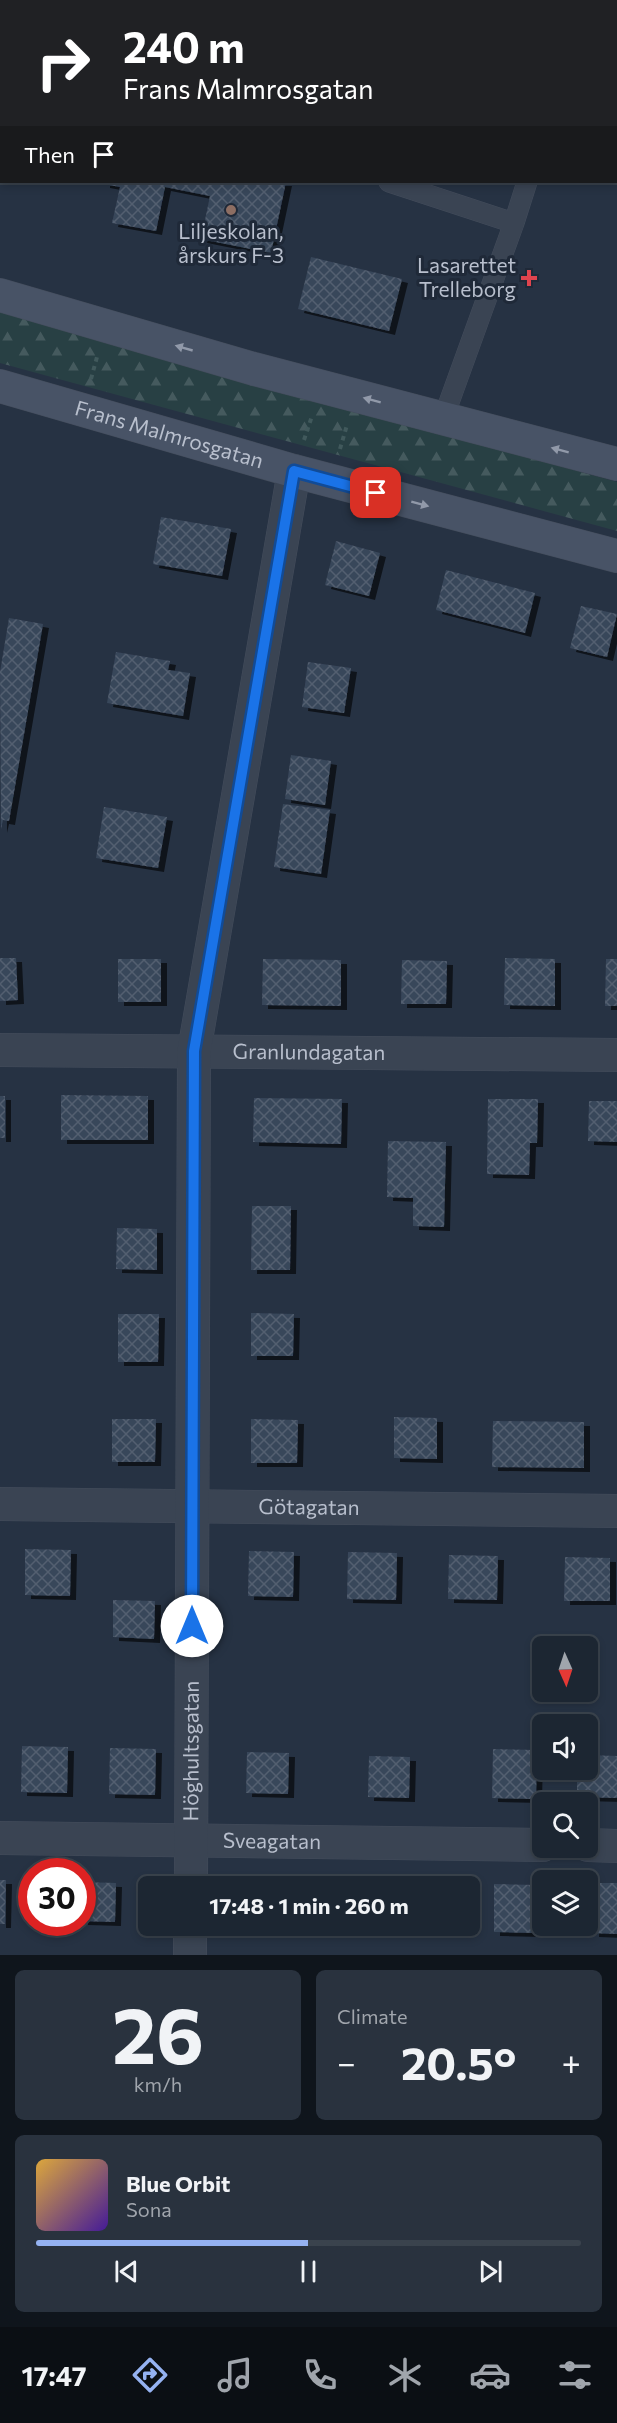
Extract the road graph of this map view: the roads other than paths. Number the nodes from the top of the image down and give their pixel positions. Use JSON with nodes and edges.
{"nodes":[{"id":1,"x":392,"y":183,"type":"edge"},
{"id":2,"x":526,"y":183,"type":"edge"},
{"id":3,"x":514,"y":224,"type":"junction"},
{"id":4,"x":0,"y":295,"type":"edge"},
{"id":5,"x":0,"y":386,"type":"edge"},
{"id":6,"x":443,"y":419,"type":"junction"},
{"id":7,"x":617,"y":464,"type":"edge"},
{"id":8,"x":294,"y":471,"type":"junction"},
{"id":9,"x":617,"y":556,"type":"edge"},
{"id":10,"x":0,"y":1050,"type":"edge"},
{"id":11,"x":194,"y":1051,"type":"junction"},
{"id":12,"x":617,"y":1055,"type":"edge"},
{"id":13,"x":0,"y":1504,"type":"edge"},
{"id":14,"x":192,"y":1506,"type":"junction"},
{"id":15,"x":617,"y":1512,"type":"edge"},
{"id":16,"x":0,"y":1838,"type":"edge"},
{"id":17,"x":191,"y":1840,"type":"junction"},
{"id":18,"x":532,"y":1845,"type":"edge"},
{"id":19,"x":598,"y":1845,"type":"edge"},
{"id":20,"x":617,"y":1846,"type":"edge"},
{"id":21,"x":191,"y":1876,"type":"edge"},
{"id":22,"x":190,"y":1936,"type":"edge"},
{"id":23,"x":190,"y":1955,"type":"edge"}],
"edges":[{"from":1,"to":3,"type":"lane"},
{"from":2,"to":3,"type":"lane"},
{"from":3,"to":6,"type":"lane"},
{"from":6,"to":4,"type":"street","one_way":true},
{"from":5,"to":8,"type":"street","name":"Frans Malmrosgatan"},
{"from":7,"to":6,"type":"street","one_way":true},
{"from":8,"to":9,"type":"street","name":"Frans Malmrosgatan","one_way":true},
{"from":8,"to":11,"type":"street","name":"Höghultsgatan"},
{"from":10,"to":11,"type":"street","name":"Granlundagatan"},
{"from":11,"to":12,"type":"street","name":"Granlundagatan"},
{"from":11,"to":14,"type":"street","name":"Höghultsgatan"},
{"from":13,"to":14,"type":"street","name":"Götagatan"},
{"from":14,"to":15,"type":"street","name":"Götagatan"},
{"from":14,"to":17,"type":"street","name":"Höghultsgatan"},
{"from":16,"to":17,"type":"street","name":"Sveagatan"},
{"from":17,"to":18,"type":"street","name":"Sveagatan"},
{"from":17,"to":21,"type":"street","name":"Höghultsgatan"},
{"from":19,"to":20,"type":"street"},
{"from":22,"to":23,"type":"street"}]}
